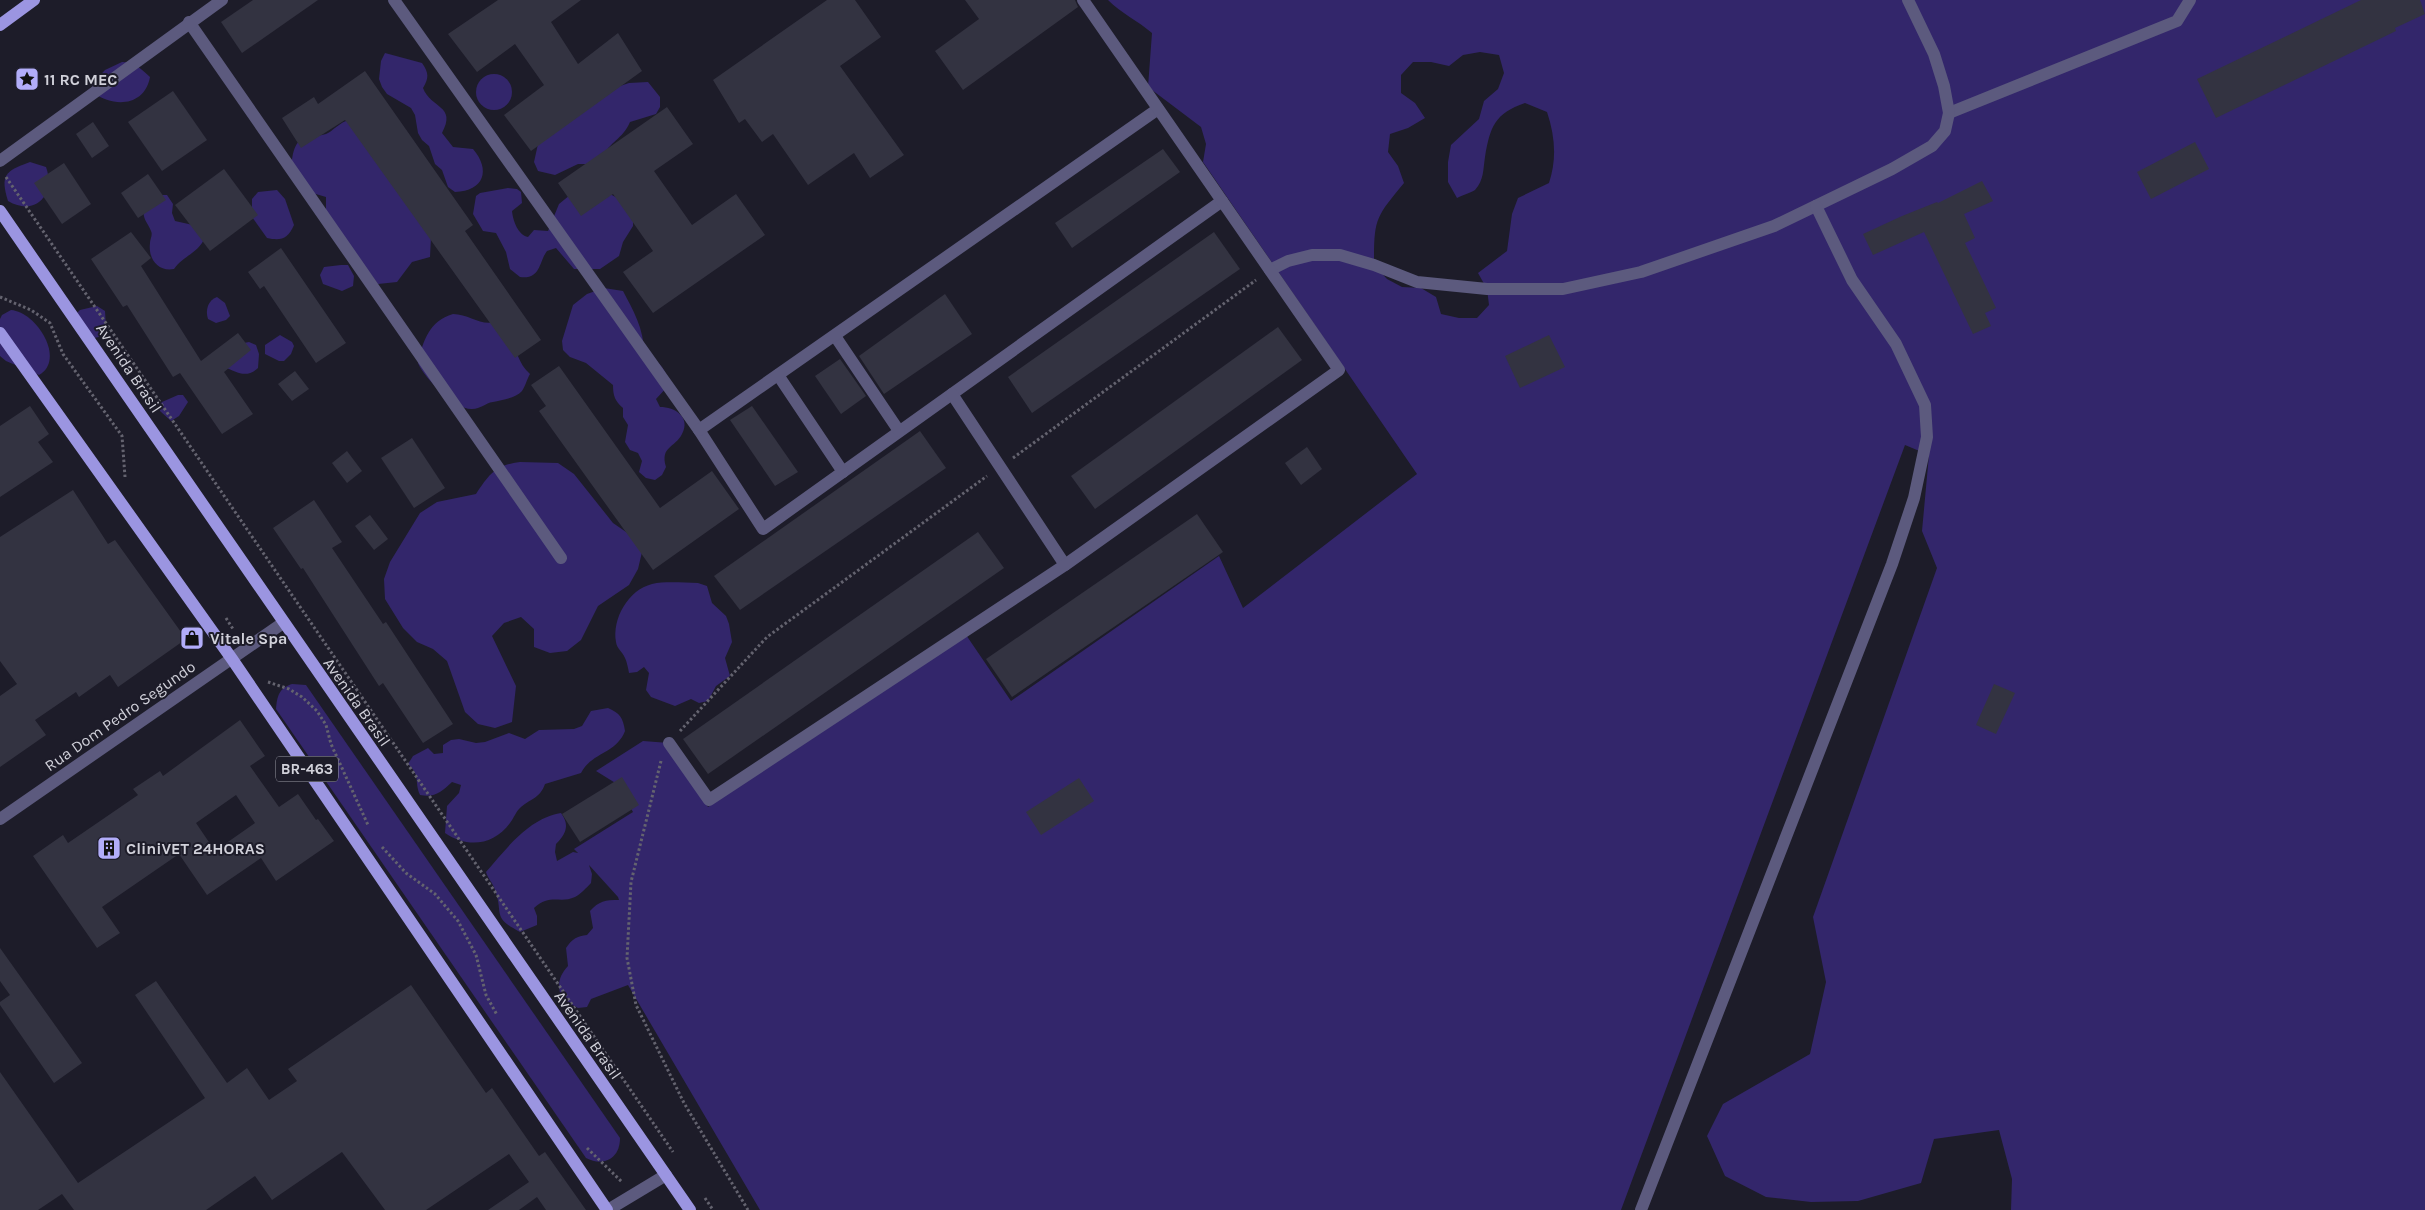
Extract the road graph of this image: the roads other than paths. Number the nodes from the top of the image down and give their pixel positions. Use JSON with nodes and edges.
{"nodes":[{"id":1,"x":34,"y":0,"type":"edge"},
{"id":2,"x":222,"y":0,"type":"edge"},
{"id":3,"x":394,"y":0,"type":"edge"},
{"id":4,"x":1083,"y":0,"type":"edge"},
{"id":5,"x":1908,"y":0,"type":"edge"},
{"id":6,"x":2190,"y":0,"type":"edge"},
{"id":7,"x":18,"y":11,"type":"junction"},
{"id":8,"x":189,"y":22,"type":"junction"},
{"id":9,"x":0,"y":25,"type":"edge"},
{"id":10,"x":0,"y":32,"type":"edge"},
{"id":11,"x":1158,"y":109,"type":"junction"},
{"id":12,"x":1949,"y":113,"type":"junction"},
{"id":13,"x":0,"y":161,"type":"edge"},
{"id":14,"x":1222,"y":201,"type":"junction"},
{"id":15,"x":1816,"y":206,"type":"junction"},
{"id":16,"x":0,"y":211,"type":"edge"},
{"id":17,"x":1270,"y":270,"type":"junction"},
{"id":18,"x":0,"y":333,"type":"edge"},
{"id":19,"x":835,"y":336,"type":"junction"},
{"id":20,"x":778,"y":375,"type":"junction"},
{"id":21,"x":952,"y":394,"type":"junction"},
{"id":22,"x":699,"y":430,"type":"junction"},
{"id":23,"x":899,"y":432,"type":"junction"},
{"id":24,"x":843,"y":472,"type":"junction"},
{"id":25,"x":562,"y":558,"type":"dead end"},
{"id":26,"x":1065,"y":565,"type":"junction"},
{"id":27,"x":283,"y":623,"type":"junction"},
{"id":28,"x":236,"y":656,"type":"junction"},
{"id":29,"x":669,"y":743,"type":"dead end"},
{"id":30,"x":0,"y":819,"type":"edge"},
{"id":31,"x":666,"y":1175,"type":"junction"},
{"id":32,"x":608,"y":1210,"type":"edge"},
{"id":33,"x":690,"y":1210,"type":"edge"},
{"id":34,"x":1641,"y":1210,"type":"edge"}],
"edges":[{"from":1,"to":7,"type":"main road"},
{"from":2,"to":8,"type":"street"},
{"from":3,"to":22,"type":"street"},
{"from":4,"to":11,"type":"street"},
{"from":5,"to":12,"type":"street"},
{"from":6,"to":12,"type":"street"},
{"from":7,"to":9,"type":"main road"},
{"from":7,"to":10,"type":"main road"},
{"from":8,"to":13,"type":"street"},
{"from":8,"to":25,"type":"street"},
{"from":11,"to":14,"type":"street"},
{"from":11,"to":19,"type":"street"},
{"from":12,"to":15,"type":"street"},
{"from":14,"to":17,"type":"street"},
{"from":14,"to":21,"type":"street"},
{"from":15,"to":17,"type":"street"},
{"from":15,"to":34,"type":"street"},
{"from":16,"to":27,"type":"main road","name":"Avenida Brasil"},
{"from":17,"to":26,"type":"street"},
{"from":18,"to":28,"type":"main road","number":"BR-463"},
{"from":19,"to":20,"type":"street"},
{"from":19,"to":23,"type":"street"},
{"from":20,"to":22,"type":"street"},
{"from":20,"to":24,"type":"street"},
{"from":21,"to":23,"type":"street"},
{"from":21,"to":26,"type":"street"},
{"from":22,"to":24,"type":"street"},
{"from":23,"to":24,"type":"street"},
{"from":26,"to":29,"type":"street"},
{"from":27,"to":28,"type":"street","name":"Rua Dom Pedro Segundo"},
{"from":27,"to":31,"type":"main road","name":"Avenida Brasil"},
{"from":28,"to":30,"type":"street","name":"Rua Dom Pedro Segundo"},
{"from":28,"to":32,"type":"main road","number":"BR-463"},
{"from":31,"to":32,"type":"street"},
{"from":31,"to":33,"type":"main road","name":"Avenida Brasil"}]}
